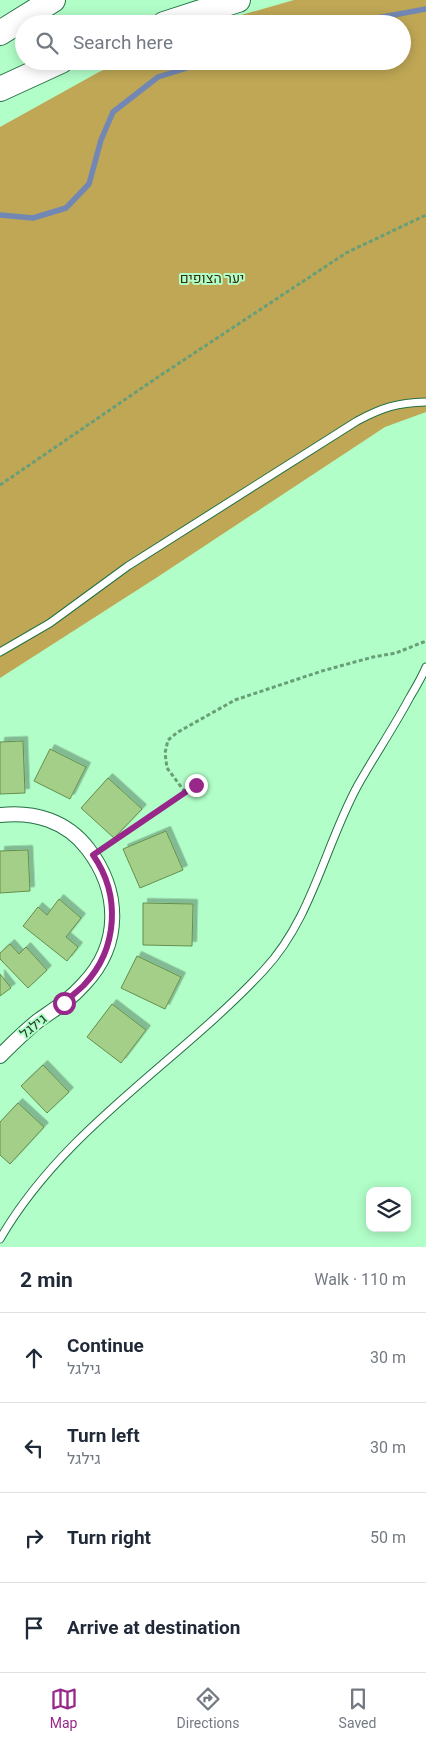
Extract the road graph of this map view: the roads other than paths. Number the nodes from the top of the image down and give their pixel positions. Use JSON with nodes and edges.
{"nodes":[{"id":1,"x":53,"y":0,"type":"edge"},
{"id":2,"x":238,"y":0,"type":"edge"},
{"id":3,"x":29,"y":15,"type":"edge"},
{"id":4,"x":192,"y":15,"type":"edge"},
{"id":5,"x":15,"y":24,"type":"edge"},
{"id":6,"x":0,"y":33,"type":"edge"},
{"id":7,"x":41,"y":70,"type":"edge"},
{"id":8,"x":0,"y":89,"type":"edge"},
{"id":9,"x":426,"y":402,"type":"edge"},
{"id":10,"x":0,"y":652,"type":"edge"},
{"id":11,"x":426,"y":667,"type":"edge"},
{"id":12,"x":0,"y":815,"type":"edge"},
{"id":13,"x":0,"y":1056,"type":"edge"},
{"id":14,"x":0,"y":1239,"type":"edge"}],
"edges":[{"from":1,"to":3,"type":"highway"},
{"from":2,"to":4,"type":"highway"},
{"from":5,"to":6,"type":"highway"},
{"from":7,"to":8,"type":"highway"},
{"from":9,"to":10,"type":"lane"},
{"from":11,"to":14,"type":"lane"},
{"from":12,"to":13,"type":"street","name":"גילגל"}]}
